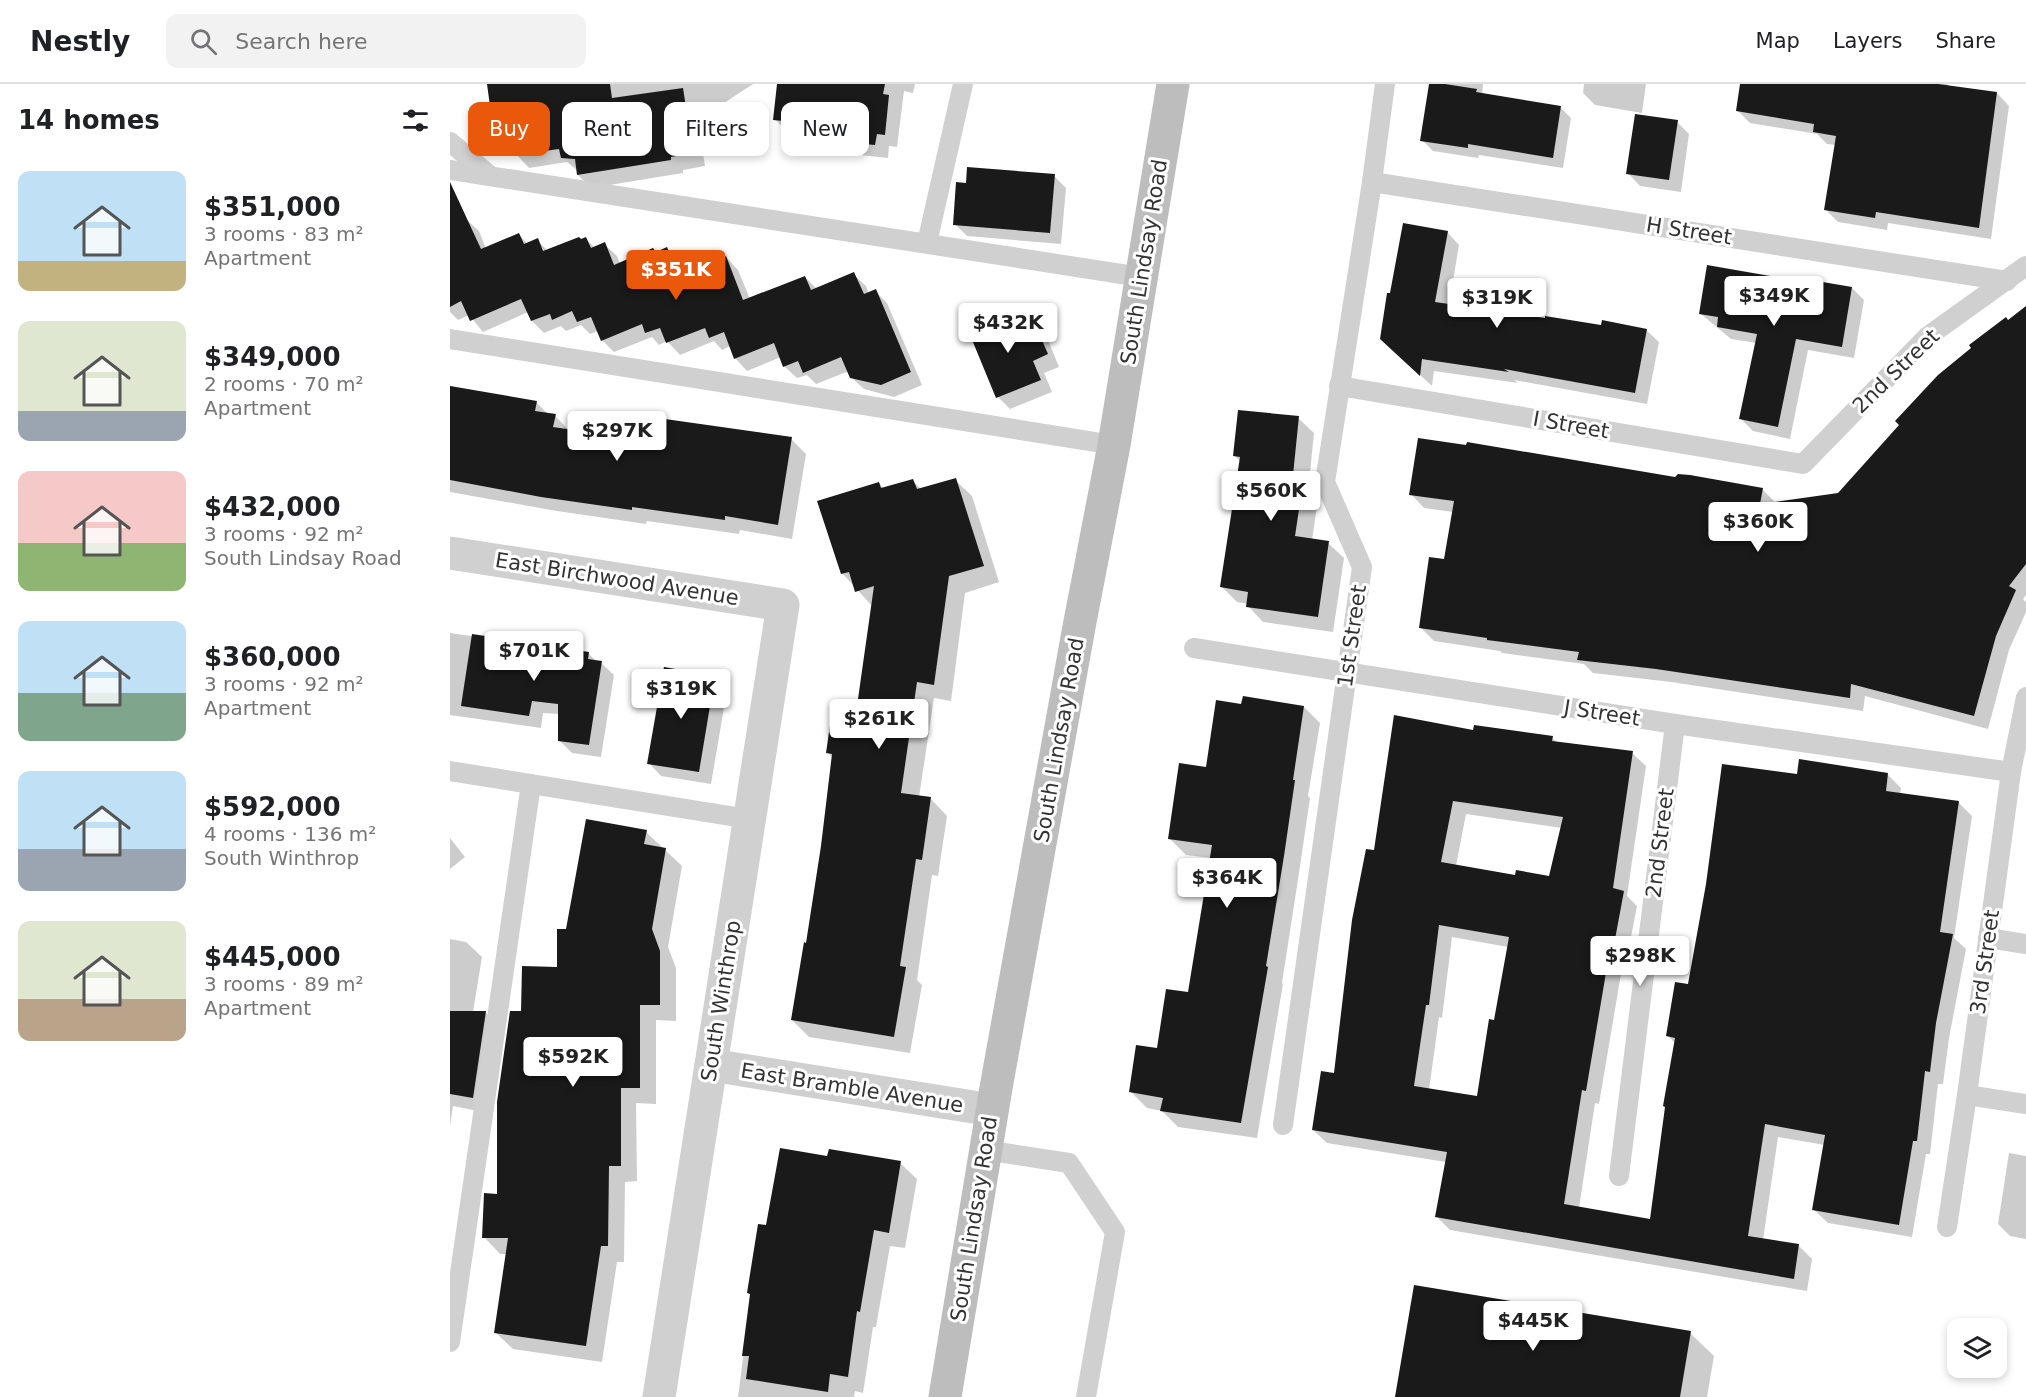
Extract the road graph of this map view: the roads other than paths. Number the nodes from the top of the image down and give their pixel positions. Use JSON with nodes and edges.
{"nodes":[{"id":1,"x":963,"y":84,"type":"edge"},
{"id":2,"x":1173,"y":84,"type":"edge"},
{"id":3,"x":1385,"y":84,"type":"edge"},
{"id":4,"x":450,"y":142,"type":"edge"},
{"id":5,"x":450,"y":170,"type":"edge"},
{"id":6,"x":490,"y":176,"type":"junction"},
{"id":7,"x":1372,"y":182,"type":"junction"},
{"id":8,"x":927,"y":243,"type":"junction"},
{"id":9,"x":2026,"y":266,"type":"edge"},
{"id":10,"x":1141,"y":277,"type":"junction"},
{"id":11,"x":2007,"y":281,"type":"junction"},
{"id":12,"x":450,"y":339,"type":"edge"},
{"id":13,"x":1339,"y":386,"type":"junction"},
{"id":14,"x":1114,"y":445,"type":"junction"},
{"id":15,"x":1803,"y":464,"type":"joint"},
{"id":16,"x":450,"y":553,"type":"edge"},
{"id":17,"x":783,"y":605,"type":"joint"},
{"id":18,"x":1194,"y":648,"type":"dead end"},
{"id":19,"x":1346,"y":673,"type":"junction"},
{"id":20,"x":2026,"y":697,"type":"edge"},
{"id":21,"x":1675,"y":724,"type":"junction"},
{"id":22,"x":450,"y":771,"type":"edge"},
{"id":23,"x":2010,"y":772,"type":"junction"},
{"id":24,"x":531,"y":784,"type":"junction"},
{"id":25,"x":750,"y":819,"type":"junction"},
{"id":26,"x":1988,"y":938,"type":"junction"},
{"id":27,"x":2026,"y":944,"type":"edge"},
{"id":28,"x":711,"y":1065,"type":"junction"},
{"id":29,"x":1967,"y":1095,"type":"junction"},
{"id":30,"x":2026,"y":1104,"type":"edge"},
{"id":31,"x":992,"y":1110,"type":"junction"},
{"id":32,"x":1283,"y":1125,"type":"dead end"},
{"id":33,"x":986,"y":1150,"type":"junction"},
{"id":34,"x":1619,"y":1176,"type":"dead end"},
{"id":35,"x":1947,"y":1227,"type":"dead end"},
{"id":36,"x":450,"y":1342,"type":"edge"},
{"id":37,"x":659,"y":1397,"type":"edge"},
{"id":38,"x":945,"y":1397,"type":"edge"},
{"id":39,"x":1086,"y":1397,"type":"edge"}],
"edges":[{"from":1,"to":8,"type":"lane"},
{"from":2,"to":10,"type":"main road","name":"South Lindsay Road"},
{"from":3,"to":7,"type":"lane","name":"1st Street"},
{"from":4,"to":6,"type":"lane"},
{"from":5,"to":6,"type":"lane"},
{"from":6,"to":8,"type":"lane"},
{"from":7,"to":11,"type":"lane","name":"H Street"},
{"from":7,"to":13,"type":"lane","name":"1st Street"},
{"from":8,"to":10,"type":"lane"},
{"from":9,"to":11,"type":"lane","name":"2nd Street"},
{"from":10,"to":14,"type":"main road","name":"South Lindsay Road"},
{"from":11,"to":15,"type":"lane","name":"2nd Street"},
{"from":12,"to":14,"type":"lane"},
{"from":13,"to":15,"type":"lane","name":"I Street"},
{"from":13,"to":19,"type":"lane","name":"1st Street"},
{"from":14,"to":31,"type":"main road","name":"South Lindsay Road"},
{"from":16,"to":17,"type":"street","name":"East Birchwood Avenue"},
{"from":17,"to":25,"type":"street","name":"South Winthrop"},
{"from":18,"to":19,"type":"lane","name":"J Street"},
{"from":19,"to":21,"type":"lane","name":"J Street"},
{"from":19,"to":32,"type":"lane","name":"1st Street"},
{"from":20,"to":23,"type":"lane","name":"3rd Street"},
{"from":21,"to":23,"type":"lane","name":"J Street"},
{"from":21,"to":34,"type":"lane","name":"2nd Street"},
{"from":22,"to":24,"type":"lane"},
{"from":23,"to":26,"type":"lane","name":"3rd Street"},
{"from":24,"to":25,"type":"lane"},
{"from":24,"to":36,"type":"lane"},
{"from":25,"to":28,"type":"street","name":"South Winthrop"},
{"from":26,"to":27,"type":"lane"},
{"from":26,"to":29,"type":"lane","name":"3rd Street"},
{"from":28,"to":31,"type":"street","name":"East Bramble Avenue"},
{"from":28,"to":37,"type":"street","name":"South Winthrop"},
{"from":29,"to":30,"type":"lane"},
{"from":29,"to":35,"type":"lane","name":"3rd Street"},
{"from":31,"to":33,"type":"main road","name":"South Lindsay Road"},
{"from":33,"to":38,"type":"main road","name":"South Lindsay Road"},
{"from":33,"to":39,"type":"lane"}]}
